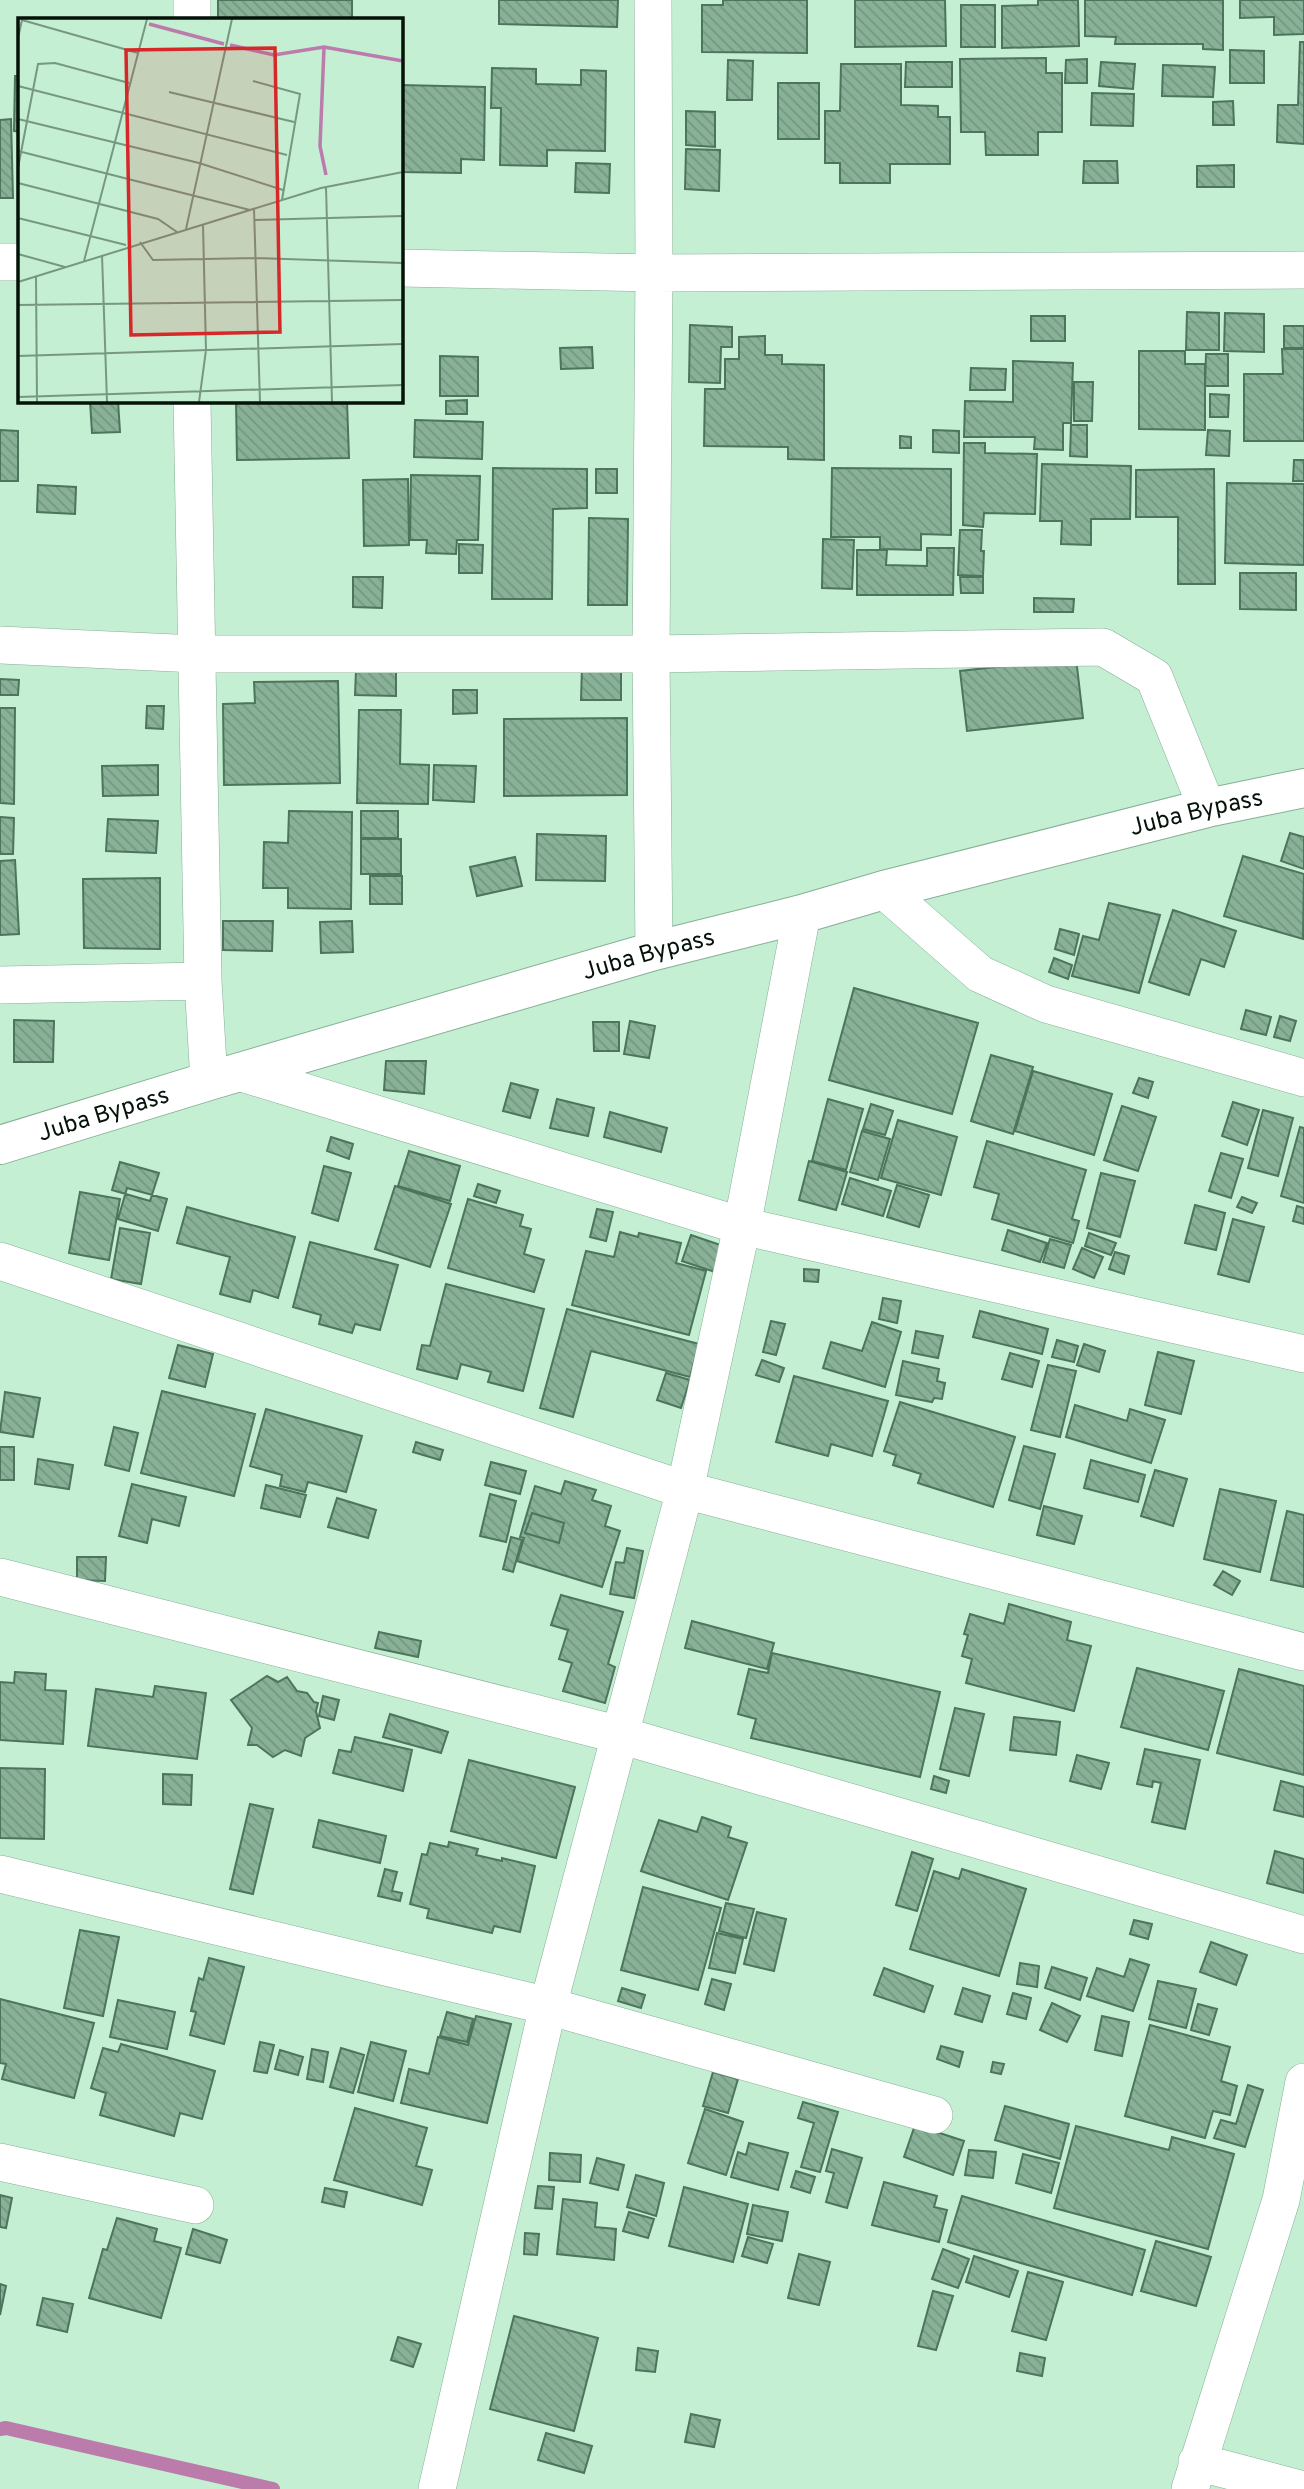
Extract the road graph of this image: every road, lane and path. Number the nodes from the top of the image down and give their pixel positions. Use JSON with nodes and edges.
{"nodes":[{"id":1,"x":192,"y":0,"type":"edge"},
{"id":2,"x":653,"y":0,"type":"edge"},
{"id":3,"x":191,"y":18,"type":"edge"},
{"id":4,"x":0,"y":262,"type":"edge"},
{"id":5,"x":18,"y":262,"type":"edge"},
{"id":6,"x":402,"y":268,"type":"edge"},
{"id":7,"x":1304,"y":270,"type":"edge"},
{"id":8,"x":654,"y":273,"type":"junction"},
{"id":9,"x":192,"y":402,"type":"edge"},
{"id":10,"x":0,"y":645,"type":"edge"},
{"id":11,"x":197,"y":654,"type":"junction"},
{"id":12,"x":651,"y":654,"type":"junction"},
{"id":13,"x":1304,"y":788,"type":"edge"},
{"id":14,"x":1207,"y":808,"type":"junction"},
{"id":15,"x":884,"y":890,"type":"junction"},
{"id":16,"x":802,"y":914,"type":"junction"},
{"id":17,"x":654,"y":951,"type":"junction"},
{"id":18,"x":204,"y":981,"type":"junction"},
{"id":19,"x":0,"y":985,"type":"edge"},
{"id":20,"x":225,"y":1077,"type":"junction"},
{"id":21,"x":1304,"y":1078,"type":"edge"},
{"id":22,"x":0,"y":1145,"type":"edge"},
{"id":23,"x":742,"y":1226,"type":"junction"},
{"id":24,"x":0,"y":1261,"type":"edge"},
{"id":25,"x":1304,"y":1354,"type":"edge"},
{"id":26,"x":685,"y":1490,"type":"junction"},
{"id":27,"x":0,"y":1577,"type":"edge"},
{"id":28,"x":1304,"y":1652,"type":"edge"},
{"id":29,"x":620,"y":1735,"type":"junction"},
{"id":30,"x":0,"y":1874,"type":"edge"},
{"id":31,"x":1304,"y":1936,"type":"edge"},
{"id":32,"x":548,"y":2006,"type":"junction"},
{"id":33,"x":1304,"y":2082,"type":"edge"},
{"id":34,"x":934,"y":2115,"type":"dead end"},
{"id":35,"x":0,"y":2162,"type":"edge"},
{"id":36,"x":1293,"y":2203,"type":"edge"},
{"id":37,"x":195,"y":2205,"type":"dead end"},
{"id":38,"x":1193,"y":2475,"type":"edge"},
{"id":39,"x":437,"y":2489,"type":"edge"},
{"id":40,"x":1300,"y":2489,"type":"edge"}],
"edges":[{"from":1,"to":3,"type":"street"},
{"from":2,"to":8,"type":"street"},
{"from":4,"to":5,"type":"street"},
{"from":6,"to":8,"type":"street"},
{"from":7,"to":8,"type":"street"},
{"from":8,"to":12,"type":"street"},
{"from":9,"to":11,"type":"street"},
{"from":10,"to":11,"type":"street"},
{"from":11,"to":12,"type":"street"},
{"from":11,"to":18,"type":"street"},
{"from":12,"to":14,"type":"street"},
{"from":12,"to":17,"type":"street"},
{"from":13,"to":14,"type":"main road","name":"Juba Bypass"},
{"from":14,"to":15,"type":"main road","name":"Juba Bypass"},
{"from":15,"to":16,"type":"main road","name":"Juba Bypass"},
{"from":15,"to":21,"type":"street"},
{"from":16,"to":17,"type":"main road","name":"Juba Bypass"},
{"from":16,"to":23,"type":"street"},
{"from":17,"to":20,"type":"main road","name":"Juba Bypass"},
{"from":18,"to":19,"type":"street"},
{"from":18,"to":20,"type":"street"},
{"from":20,"to":22,"type":"main road","name":"Juba Bypass"},
{"from":20,"to":23,"type":"street"},
{"from":23,"to":25,"type":"street"},
{"from":23,"to":26,"type":"street"},
{"from":24,"to":26,"type":"street"},
{"from":26,"to":28,"type":"street"},
{"from":26,"to":29,"type":"street"},
{"from":27,"to":29,"type":"street"},
{"from":29,"to":31,"type":"street"},
{"from":29,"to":32,"type":"street"},
{"from":30,"to":32,"type":"street"},
{"from":32,"to":34,"type":"street"},
{"from":32,"to":39,"type":"street"},
{"from":33,"to":36,"type":"street"},
{"from":35,"to":37,"type":"street"},
{"from":36,"to":38,"type":"street"},
{"from":38,"to":40,"type":"street"}]}
